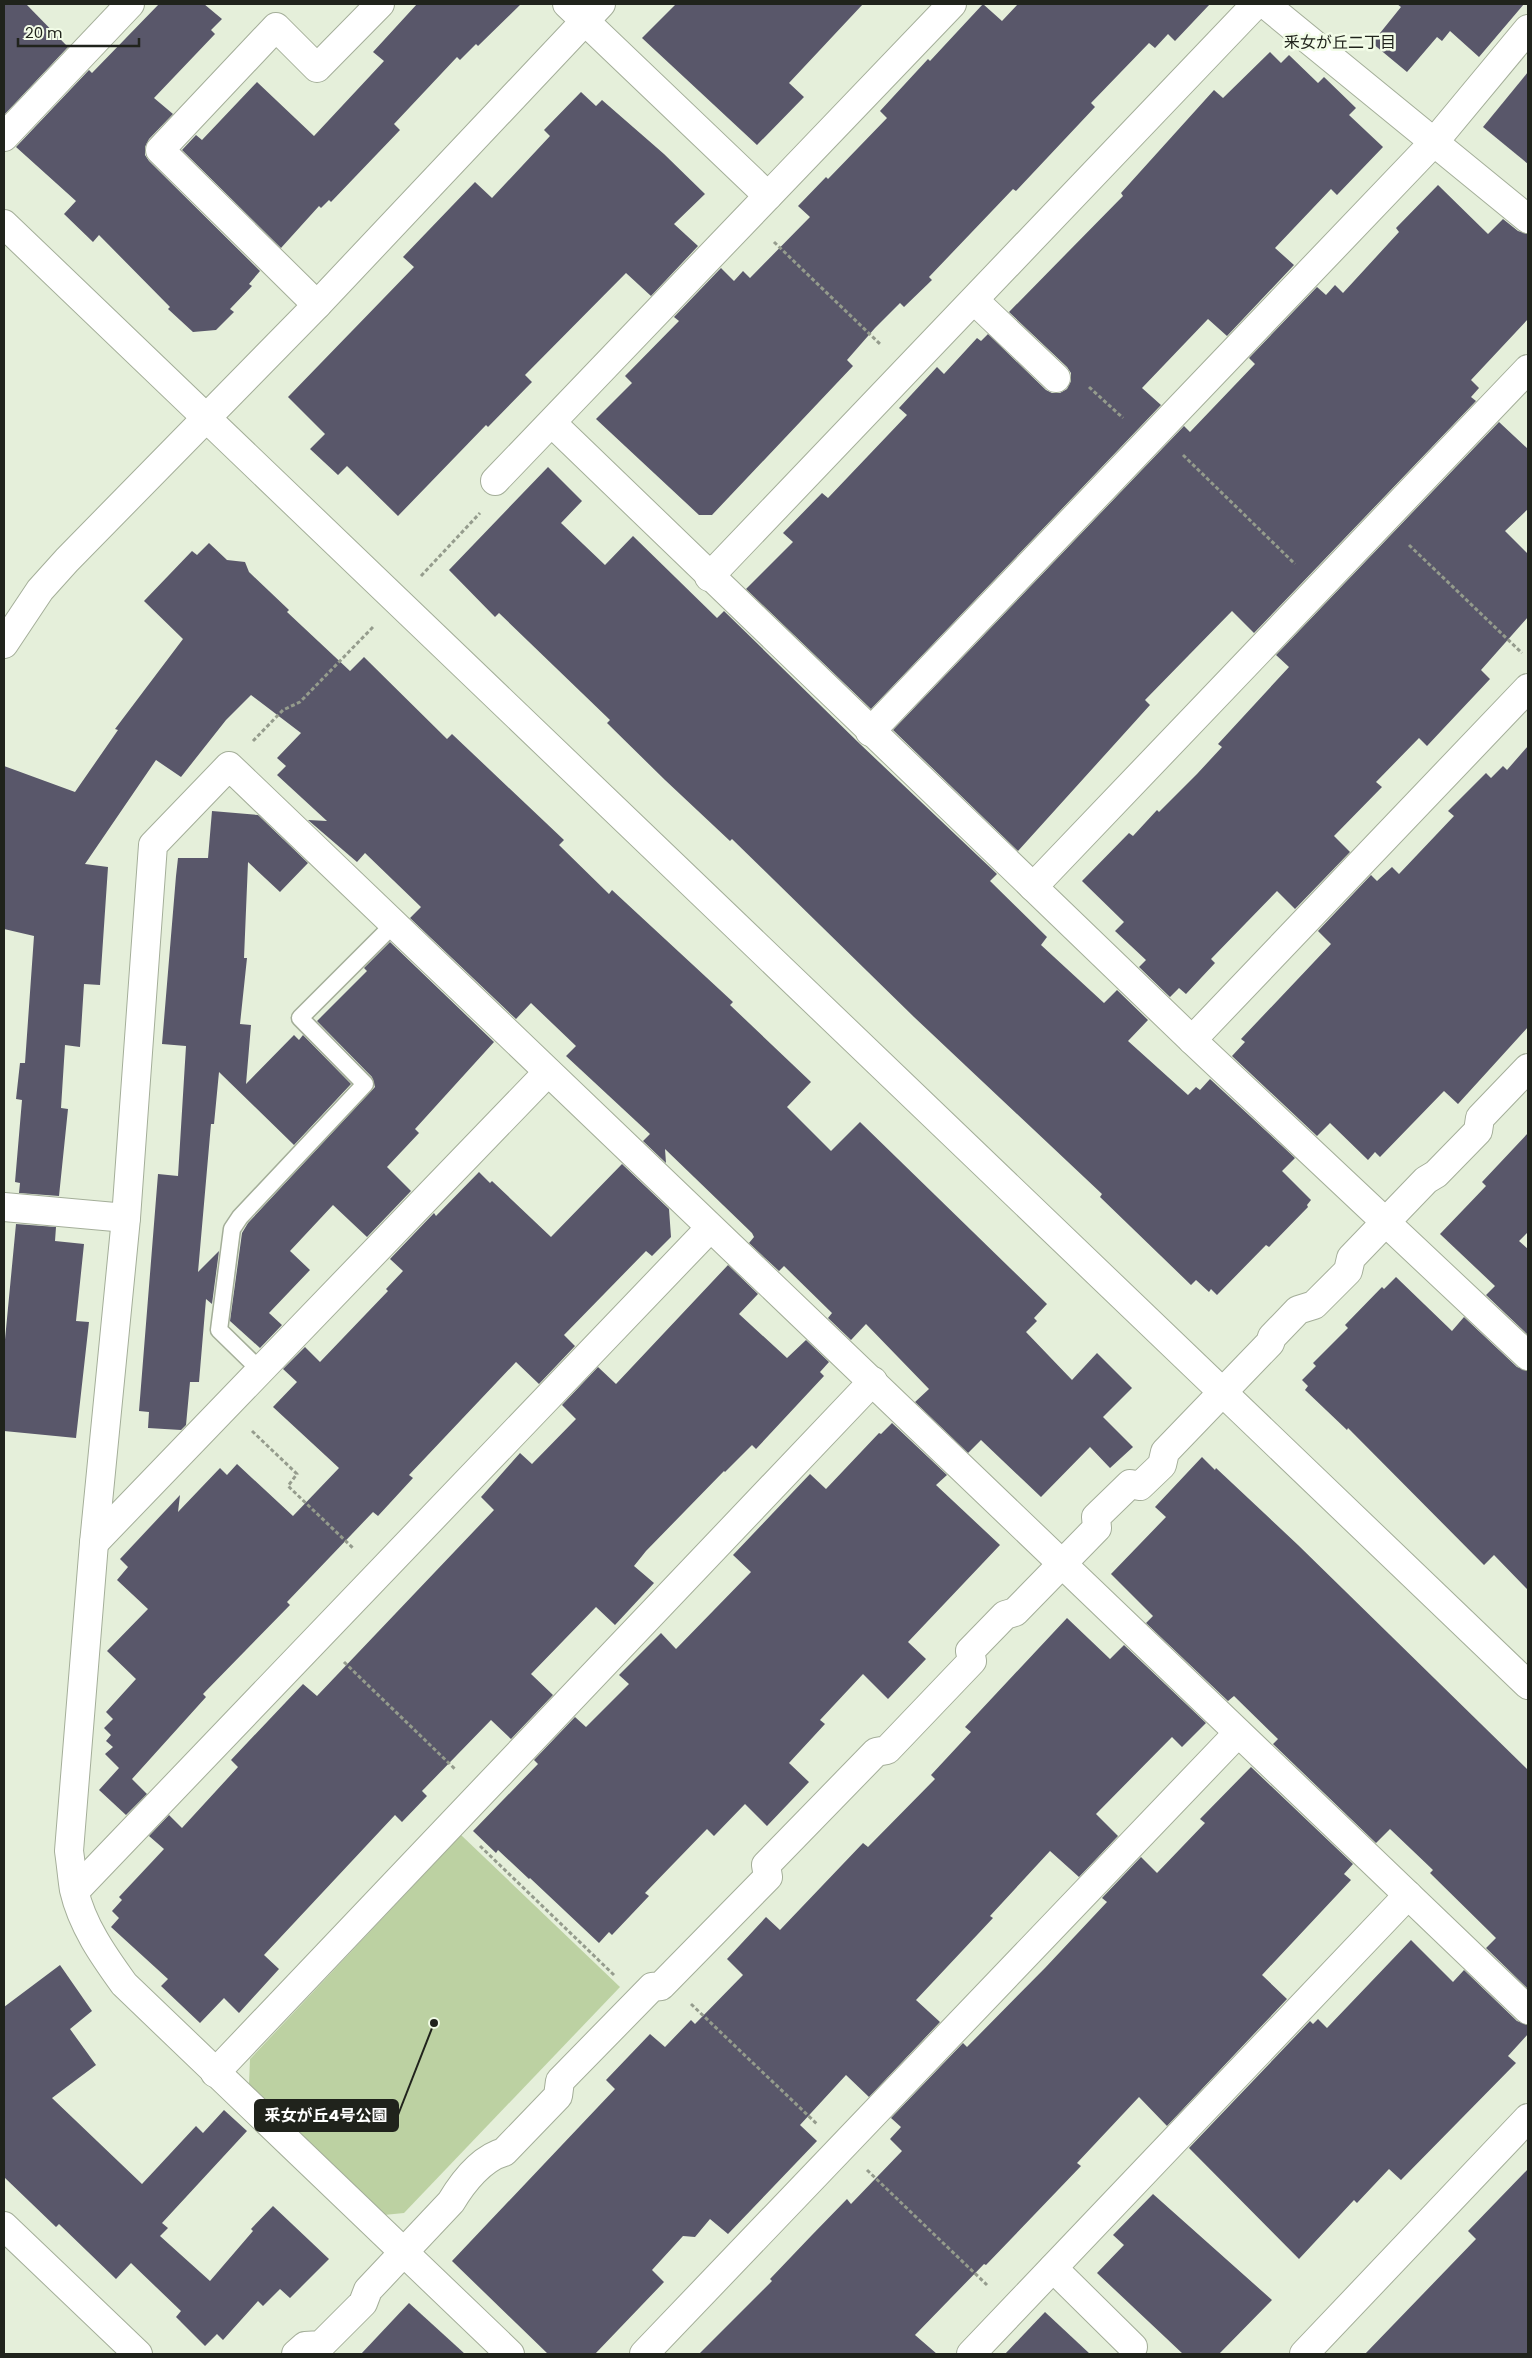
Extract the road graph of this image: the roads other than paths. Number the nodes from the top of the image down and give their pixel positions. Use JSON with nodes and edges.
{"nodes":[{"id":1,"x":130,"y":4,"type":"edge"},
{"id":2,"x":380,"y":4,"type":"edge"},
{"id":3,"x":952,"y":4,"type":"edge"},
{"id":4,"x":1256,"y":4,"type":"edge"},
{"id":5,"x":1265,"y":4,"type":"edge"},
{"id":6,"x":584,"y":9,"type":"edge"},
{"id":7,"x":1528,"y":29,"type":"edge"},
{"id":8,"x":4,"y":137,"type":"edge"},
{"id":9,"x":1434,"y":141,"type":"junction"},
{"id":10,"x":768,"y":196,"type":"junction"},
{"id":11,"x":1528,"y":219,"type":"edge"},
{"id":12,"x":4,"y":224,"type":"edge"},
{"id":13,"x":975,"y":301,"type":"junction"},
{"id":14,"x":317,"y":305,"type":"junction"},
{"id":15,"x":1528,"y":369,"type":"edge"},
{"id":16,"x":1056,"y":378,"type":"road end"},
{"id":17,"x":206,"y":420,"type":"junction"},
{"id":18,"x":552,"y":423,"type":"junction"},
{"id":19,"x":495,"y":481,"type":"dead end"},
{"id":20,"x":709,"y":577,"type":"junction"},
{"id":21,"x":4,"y":644,"type":"edge"},
{"id":22,"x":1528,"y":688,"type":"edge"},
{"id":23,"x":870,"y":732,"type":"junction"},
{"id":24,"x":1033,"y":887,"type":"junction"},
{"id":25,"x":394,"y":924,"type":"junction"},
{"id":26,"x":1192,"y":1040,"type":"junction"},
{"id":27,"x":1528,"y":1068,"type":"edge"},
{"id":28,"x":548,"y":1072,"type":"junction"},
{"id":29,"x":4,"y":1206,"type":"edge"},
{"id":30,"x":126,"y":1218,"type":"junction"},
{"id":31,"x":1385,"y":1223,"type":"junction"},
{"id":32,"x":710,"y":1228,"type":"junction"},
{"id":33,"x":1528,"y":1356,"type":"edge"},
{"id":34,"x":260,"y":1370,"type":"junction"},
{"id":35,"x":873,"y":1381,"type":"junction"},
{"id":36,"x":1222,"y":1393,"type":"junction"},
{"id":37,"x":94,"y":1543,"type":"junction"},
{"id":38,"x":1061,"y":1565,"type":"junction"},
{"id":39,"x":1528,"y":1685,"type":"edge"},
{"id":40,"x":1238,"y":1732,"type":"junction"},
{"id":41,"x":74,"y":1891,"type":"junction"},
{"id":42,"x":1408,"y":1895,"type":"junction"},
{"id":43,"x":1528,"y":2010,"type":"edge"},
{"id":44,"x":215,"y":2073,"type":"junction"},
{"id":45,"x":1528,"y":2118,"type":"edge"},
{"id":46,"x":5,"y":2231,"type":"edge"},
{"id":47,"x":402,"y":2253,"type":"junction"},
{"id":48,"x":1053,"y":2268,"type":"junction"},
{"id":49,"x":1133,"y":2347,"type":"dead end"},
{"id":50,"x":138,"y":2354,"type":"edge"},
{"id":51,"x":296,"y":2354,"type":"edge"},
{"id":52,"x":510,"y":2354,"type":"edge"},
{"id":53,"x":644,"y":2354,"type":"edge"},
{"id":54,"x":971,"y":2354,"type":"edge"},
{"id":55,"x":1304,"y":2354,"type":"edge"}],
"edges":[{"from":1,"to":8,"type":"street"},
{"from":2,"to":14,"type":"street"},
{"from":3,"to":10,"type":"street"},
{"from":4,"to":13,"type":"street"},
{"from":5,"to":9,"type":"street"},
{"from":6,"to":10,"type":"street"},
{"from":6,"to":14,"type":"street"},
{"from":7,"to":9,"type":"street"},
{"from":9,"to":11,"type":"street"},
{"from":9,"to":23,"type":"street"},
{"from":10,"to":18,"type":"street"},
{"from":12,"to":17,"type":"street"},
{"from":13,"to":16,"type":"street"},
{"from":13,"to":20,"type":"street"},
{"from":14,"to":17,"type":"street"},
{"from":15,"to":24,"type":"street"},
{"from":17,"to":21,"type":"street"},
{"from":17,"to":36,"type":"street"},
{"from":18,"to":19,"type":"street"},
{"from":18,"to":20,"type":"street"},
{"from":20,"to":23,"type":"street"},
{"from":22,"to":26,"type":"street"},
{"from":23,"to":24,"type":"street"},
{"from":24,"to":26,"type":"street"},
{"from":25,"to":28,"type":"street"},
{"from":25,"to":30,"type":"street"},
{"from":25,"to":34,"type":"lane"},
{"from":26,"to":31,"type":"street"},
{"from":27,"to":31,"type":"street"},
{"from":28,"to":32,"type":"street"},
{"from":28,"to":34,"type":"street"},
{"from":29,"to":30,"type":"street"},
{"from":30,"to":37,"type":"street"},
{"from":31,"to":33,"type":"street"},
{"from":31,"to":36,"type":"street"},
{"from":32,"to":35,"type":"street"},
{"from":32,"to":41,"type":"street"},
{"from":34,"to":37,"type":"street"},
{"from":35,"to":38,"type":"street"},
{"from":35,"to":44,"type":"street"},
{"from":36,"to":38,"type":"street"},
{"from":36,"to":39,"type":"street"},
{"from":37,"to":41,"type":"street"},
{"from":38,"to":40,"type":"street"},
{"from":38,"to":47,"type":"street"},
{"from":40,"to":42,"type":"street"},
{"from":40,"to":53,"type":"street"},
{"from":41,"to":44,"type":"street"},
{"from":42,"to":43,"type":"street"},
{"from":42,"to":48,"type":"street"},
{"from":44,"to":47,"type":"street"},
{"from":45,"to":55,"type":"street"},
{"from":46,"to":50,"type":"street"},
{"from":47,"to":51,"type":"street"},
{"from":47,"to":52,"type":"street"},
{"from":48,"to":49,"type":"street"},
{"from":48,"to":54,"type":"street"}]}
